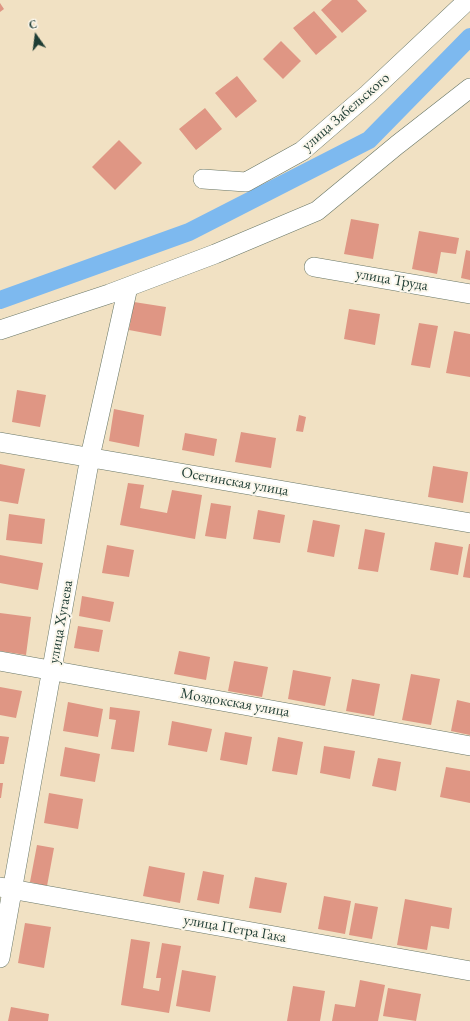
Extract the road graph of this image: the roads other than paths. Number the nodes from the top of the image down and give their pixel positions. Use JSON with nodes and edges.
{"nodes":[{"id":1,"x":468,"y":0,"type":"edge"},
{"id":2,"x":470,"y":88,"type":"edge"},
{"id":3,"x":203,"y":179,"type":"dead end"},
{"id":4,"x":314,"y":266,"type":"dead end"},
{"id":5,"x":128,"y":287,"type":"junction"},
{"id":6,"x":470,"y":294,"type":"edge"},
{"id":7,"x":0,"y":330,"type":"edge"},
{"id":8,"x":0,"y":442,"type":"edge"},
{"id":9,"x":90,"y":457,"type":"junction"},
{"id":10,"x":470,"y":523,"type":"edge"},
{"id":11,"x":0,"y":661,"type":"edge"},
{"id":12,"x":52,"y":670,"type":"junction"},
{"id":13,"x":470,"y":746,"type":"edge"},
{"id":14,"x":7,"y":888,"type":"edge"},
{"id":15,"x":0,"y":958,"type":"edge"},
{"id":16,"x":470,"y":971,"type":"edge"}],
"edges":[{"from":1,"to":3,"type":"street","name":"улица Забельского"},
{"from":2,"to":5,"type":"street"},
{"from":4,"to":6,"type":"street","name":"улица Труда"},
{"from":5,"to":7,"type":"street"},
{"from":5,"to":9,"type":"street","name":"улица Хугаева"},
{"from":8,"to":9,"type":"street","name":"Осетинская улица"},
{"from":9,"to":10,"type":"street","name":"Осетинская улица"},
{"from":9,"to":12,"type":"street","name":"улица Хугаева"},
{"from":11,"to":12,"type":"street","name":"Моздокская улица"},
{"from":12,"to":13,"type":"street","name":"Моздокская улица"},
{"from":12,"to":14,"type":"street","name":"улица Хугаева"},
{"from":14,"to":15,"type":"street","name":"улица Хугаева"},
{"from":14,"to":16,"type":"street","name":"улица Петра Гака"}]}
